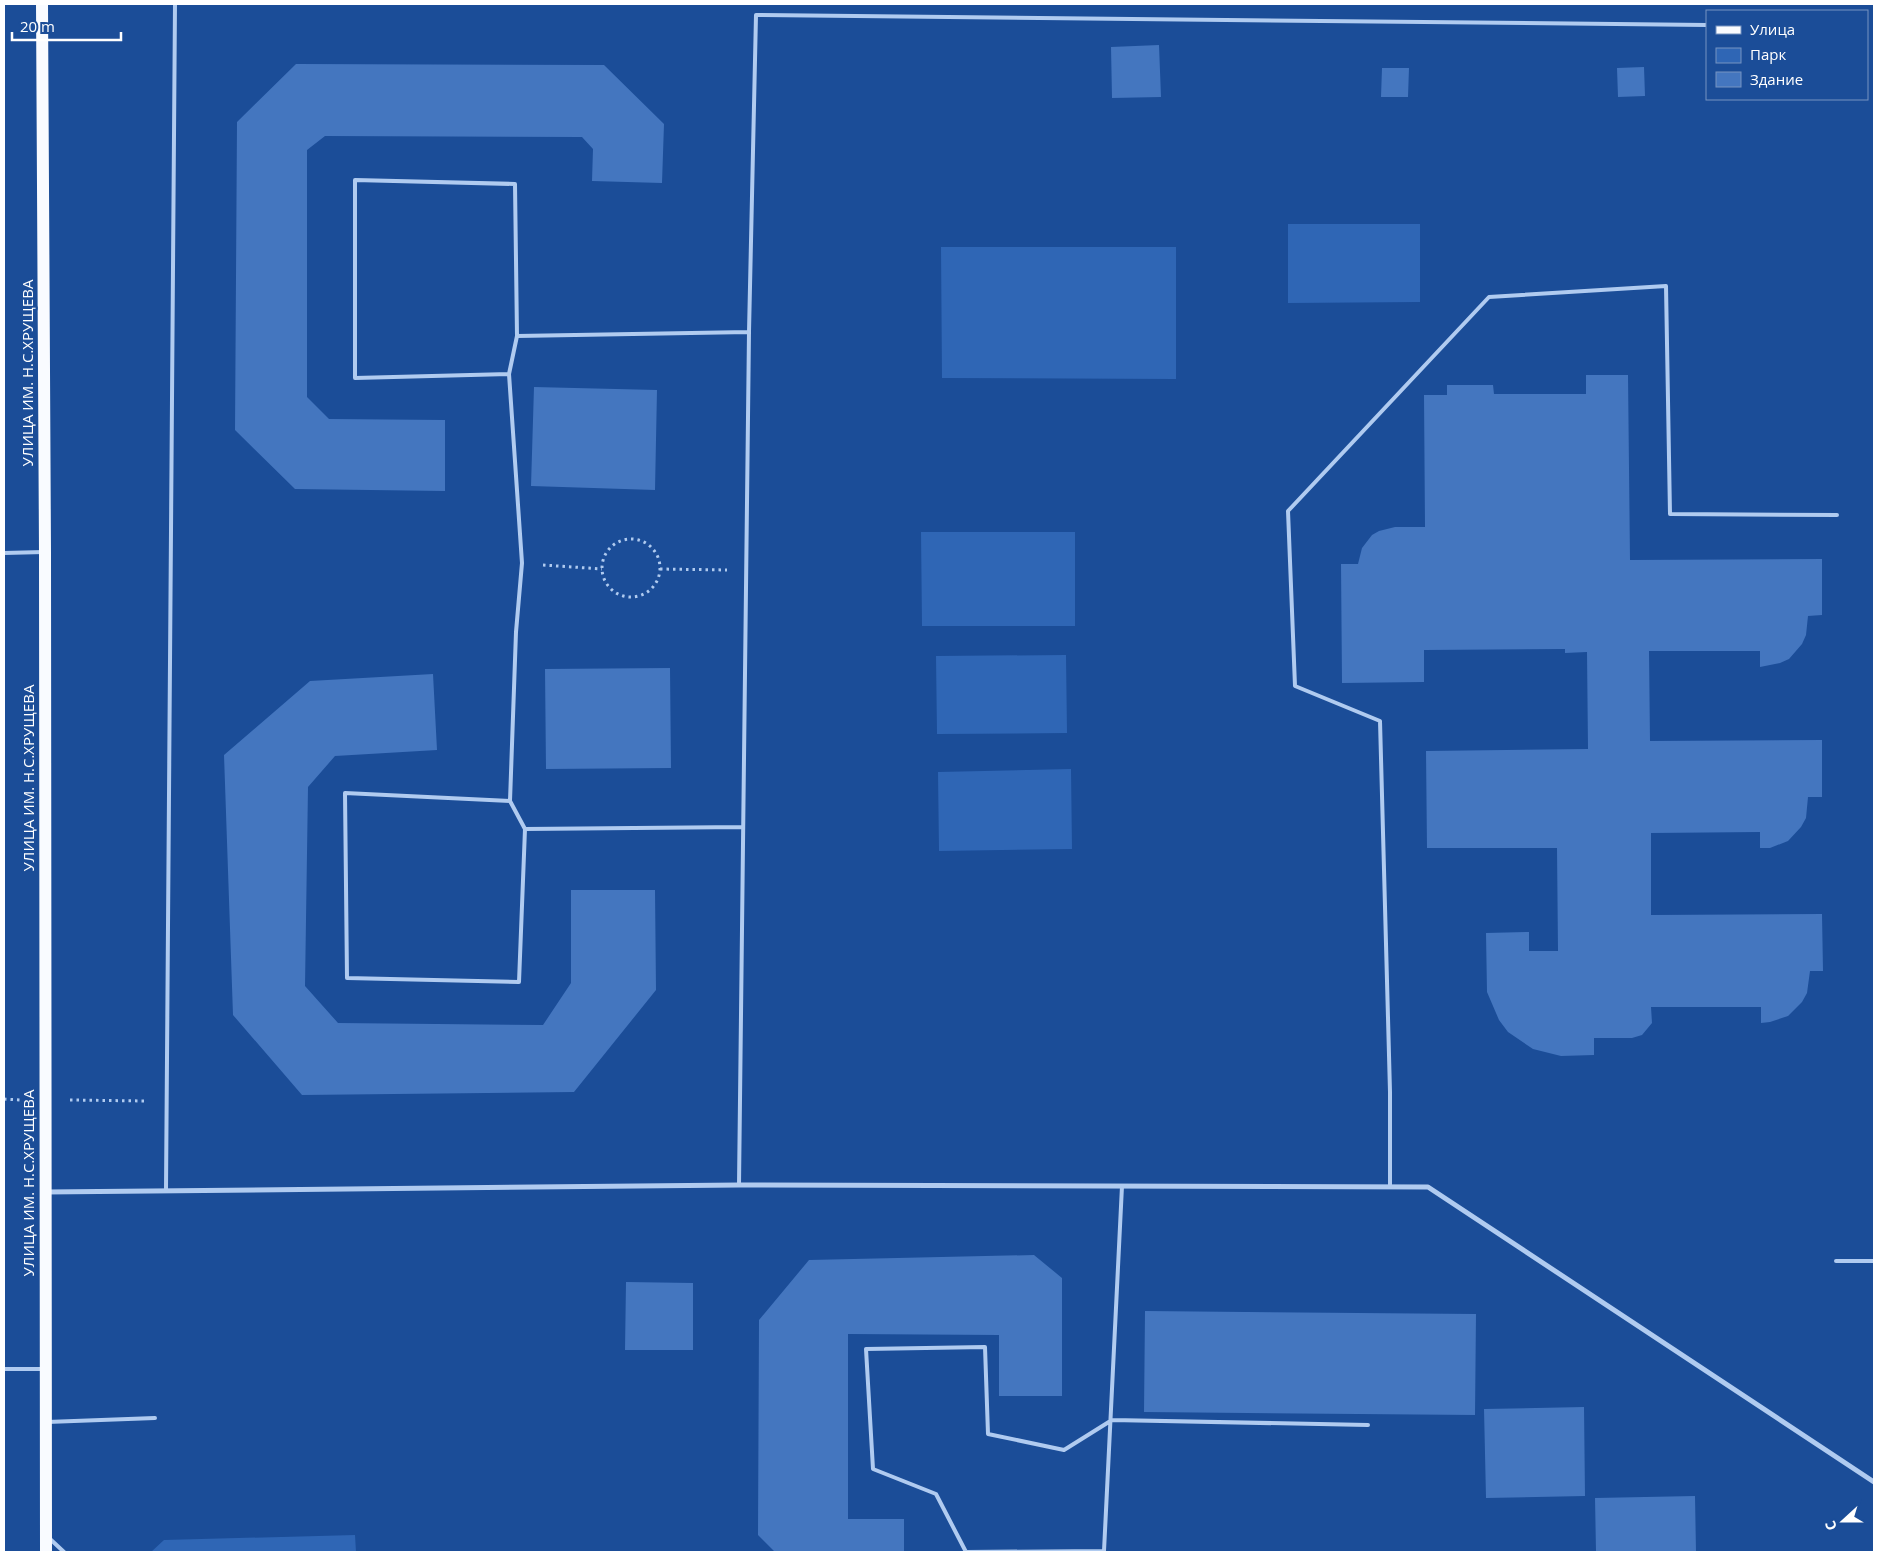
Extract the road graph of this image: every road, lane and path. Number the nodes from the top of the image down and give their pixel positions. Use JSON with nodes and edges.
{"nodes":[{"id":1,"x":42,"y":4,"type":"edge"},
{"id":2,"x":175,"y":4,"type":"edge"},
{"id":3,"x":1706,"y":25,"type":"edge"},
{"id":4,"x":748,"y":332,"type":"junction"},
{"id":5,"x":517,"y":336,"type":"junction"},
{"id":6,"x":509,"y":374,"type":"junction"},
{"id":7,"x":1837,"y":515,"type":"dead end"},
{"id":8,"x":4,"y":552,"type":"edge"},
{"id":9,"x":45,"y":552,"type":"junction"},
{"id":10,"x":522,"y":563,"type":"junction"},
{"id":11,"x":602,"y":568,"type":"junction"},
{"id":12,"x":660,"y":569,"type":"junction"},
{"id":13,"x":746,"y":570,"type":"junction"},
{"id":14,"x":510,"y":801,"type":"junction"},
{"id":15,"x":743,"y":828,"type":"junction"},
{"id":16,"x":525,"y":830,"type":"junction"},
{"id":17,"x":4,"y":1099,"type":"edge"},
{"id":18,"x":45,"y":1100,"type":"junction"},
{"id":19,"x":166,"y":1101,"type":"junction"},
{"id":20,"x":738,"y":1185,"type":"junction"},
{"id":21,"x":1122,"y":1186,"type":"junction"},
{"id":22,"x":1390,"y":1187,"type":"junction"},
{"id":23,"x":166,"y":1190,"type":"junction"},
{"id":24,"x":45,"y":1192,"type":"junction"},
{"id":25,"x":1836,"y":1261,"type":"dead end"},
{"id":26,"x":1874,"y":1261,"type":"edge"},
{"id":27,"x":4,"y":1369,"type":"edge"},
{"id":28,"x":45,"y":1369,"type":"junction"},
{"id":29,"x":155,"y":1418,"type":"dead end"},
{"id":30,"x":1112,"y":1420,"type":"junction"},
{"id":31,"x":46,"y":1422,"type":"junction"},
{"id":32,"x":1368,"y":1425,"type":"dead end"},
{"id":33,"x":1874,"y":1482,"type":"edge"},
{"id":34,"x":46,"y":1535,"type":"junction"},
{"id":35,"x":46,"y":1552,"type":"edge"},
{"id":36,"x":64,"y":1552,"type":"edge"}],
"edges":[{"from":1,"to":9,"type":"main road","name":"УЛИЦА ИМ. Н.С.ХРУЩЕВА"},
{"from":2,"to":19,"type":"lane"},
{"from":3,"to":4,"type":"lane"},
{"from":4,"to":5,"type":"lane"},
{"from":4,"to":13,"type":"lane"},
{"from":5,"to":6,"type":"lane"},
{"from":5,"to":6,"type":"lane"},
{"from":6,"to":10,"type":"lane"},
{"from":7,"to":22,"type":"lane"},
{"from":8,"to":9,"type":"lane"},
{"from":9,"to":18,"type":"main road","name":"УЛИЦА ИМ. Н.С.ХРУЩЕВА"},
{"from":10,"to":11,"type":"path"},
{"from":10,"to":14,"type":"lane"},
{"from":11,"to":12,"type":"path"},
{"from":11,"to":12,"type":"path"},
{"from":12,"to":13,"type":"path"},
{"from":13,"to":15,"type":"lane"},
{"from":14,"to":16,"type":"lane"},
{"from":14,"to":16,"type":"lane"},
{"from":15,"to":16,"type":"lane"},
{"from":15,"to":20,"type":"lane"},
{"from":17,"to":18,"type":"path"},
{"from":18,"to":19,"type":"path"},
{"from":18,"to":24,"type":"main road","name":"УЛИЦА ИМ. Н.С.ХРУЩЕВА"},
{"from":19,"to":23,"type":"lane"},
{"from":20,"to":21,"type":"street"},
{"from":20,"to":23,"type":"street"},
{"from":21,"to":22,"type":"street"},
{"from":21,"to":30,"type":"lane"},
{"from":22,"to":33,"type":"street"},
{"from":23,"to":24,"type":"street"},
{"from":24,"to":28,"type":"main road","name":"УЛИЦА ИМ. Н.С.ХРУЩЕВА"},
{"from":25,"to":26,"type":"lane"},
{"from":27,"to":28,"type":"lane"},
{"from":28,"to":31,"type":"main road","name":"УЛИЦА ИМ. Н.С.ХРУЩЕВА"},
{"from":29,"to":31,"type":"lane"},
{"from":30,"to":30,"type":"lane"},
{"from":30,"to":32,"type":"lane"},
{"from":31,"to":34,"type":"main road","name":"УЛИЦА ИМ. Н.С.ХРУЩЕВА"},
{"from":34,"to":35,"type":"main road","name":"УЛИЦА ИМ. Н.С.ХРУЩЕВА"},
{"from":34,"to":36,"type":"lane"}]}
